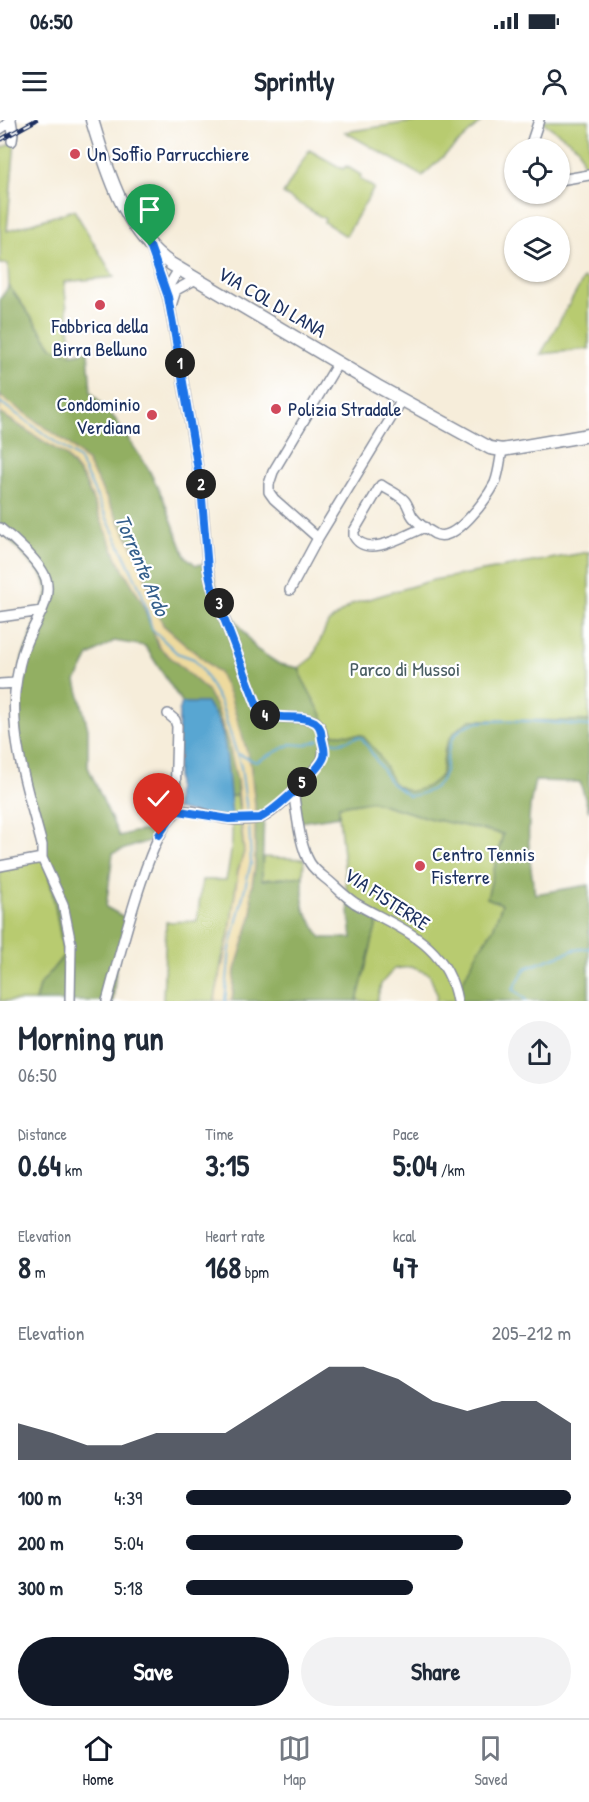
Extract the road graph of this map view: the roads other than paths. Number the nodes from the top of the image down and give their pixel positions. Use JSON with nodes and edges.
{"nodes":[{"id":1,"x":10,"y":120,"type":"edge"},
{"id":2,"x":92,"y":120,"type":"edge"},
{"id":3,"x":539,"y":120,"type":"edge"},
{"id":4,"x":0,"y":129,"type":"edge"},
{"id":5,"x":533,"y":138,"type":"edge"},
{"id":6,"x":12,"y":141,"type":"dead end"},
{"id":7,"x":589,"y":175,"type":"edge"},
{"id":8,"x":570,"y":178,"type":"edge"},
{"id":9,"x":150,"y":246,"type":"junction"},
{"id":10,"x":180,"y":270,"type":"junction"},
{"id":11,"x":196,"y":279,"type":"junction"},
{"id":12,"x":171,"y":296,"type":"junction"},
{"id":13,"x":338,"y":363,"type":"junction"},
{"id":14,"x":402,"y":400,"type":"junction"},
{"id":15,"x":589,"y":435,"type":"edge"},
{"id":16,"x":502,"y":450,"type":"junction"},
{"id":17,"x":424,"y":527,"type":"junction"},
{"id":18,"x":0,"y":528,"type":"edge"},
{"id":19,"x":318,"y":538,"type":"junction"},
{"id":20,"x":290,"y":590,"type":"dead end"},
{"id":21,"x":42,"y":611,"type":"junction"},
{"id":22,"x":0,"y":616,"type":"edge"},
{"id":23,"x":0,"y":684,"type":"edge"},
{"id":24,"x":16,"y":684,"type":"junction"},
{"id":25,"x":168,"y":714,"type":"dead end"},
{"id":26,"x":293,"y":791,"type":"junction"},
{"id":27,"x":179,"y":811,"type":"junction"},
{"id":28,"x":42,"y":858,"type":"junction"},
{"id":29,"x":0,"y":866,"type":"edge"},
{"id":30,"x":70,"y":1001,"type":"edge"},
{"id":31,"x":107,"y":1001,"type":"edge"},
{"id":32,"x":457,"y":1001,"type":"edge"}],
"edges":[{"from":1,"to":4,"type":"street"},
{"from":1,"to":6,"type":"street"},
{"from":2,"to":9,"type":"main road","name":"VIA COL DI LANA"},
{"from":3,"to":5,"type":"street"},
{"from":7,"to":8,"type":"street"},
{"from":9,"to":10,"type":"main road","name":"VIA COL DI LANA"},
{"from":9,"to":12,"type":"street"},
{"from":10,"to":11,"type":"main road","name":"VIA COL DI LANA"},
{"from":10,"to":12,"type":"street"},
{"from":11,"to":12,"type":"street"},
{"from":11,"to":13,"type":"main road","name":"VIA COL DI LANA"},
{"from":12,"to":26,"type":"street"},
{"from":13,"to":14,"type":"main road","name":"VIA COL DI LANA"},
{"from":13,"to":19,"type":"street"},
{"from":14,"to":16,"type":"main road","name":"VIA COL DI LANA"},
{"from":14,"to":19,"type":"street"},
{"from":15,"to":16,"type":"main road"},
{"from":16,"to":17,"type":"street"},
{"from":17,"to":17,"type":"street"},
{"from":18,"to":21,"type":"street"},
{"from":19,"to":20,"type":"street"},
{"from":21,"to":22,"type":"street"},
{"from":21,"to":24,"type":"street"},
{"from":23,"to":24,"type":"street"},
{"from":24,"to":28,"type":"street"},
{"from":25,"to":27,"type":"street"},
{"from":26,"to":27,"type":"street"},
{"from":26,"to":32,"type":"street","name":"VIA FISTERRE"},
{"from":27,"to":31,"type":"street"},
{"from":28,"to":29,"type":"street"},
{"from":28,"to":30,"type":"street"}]}
